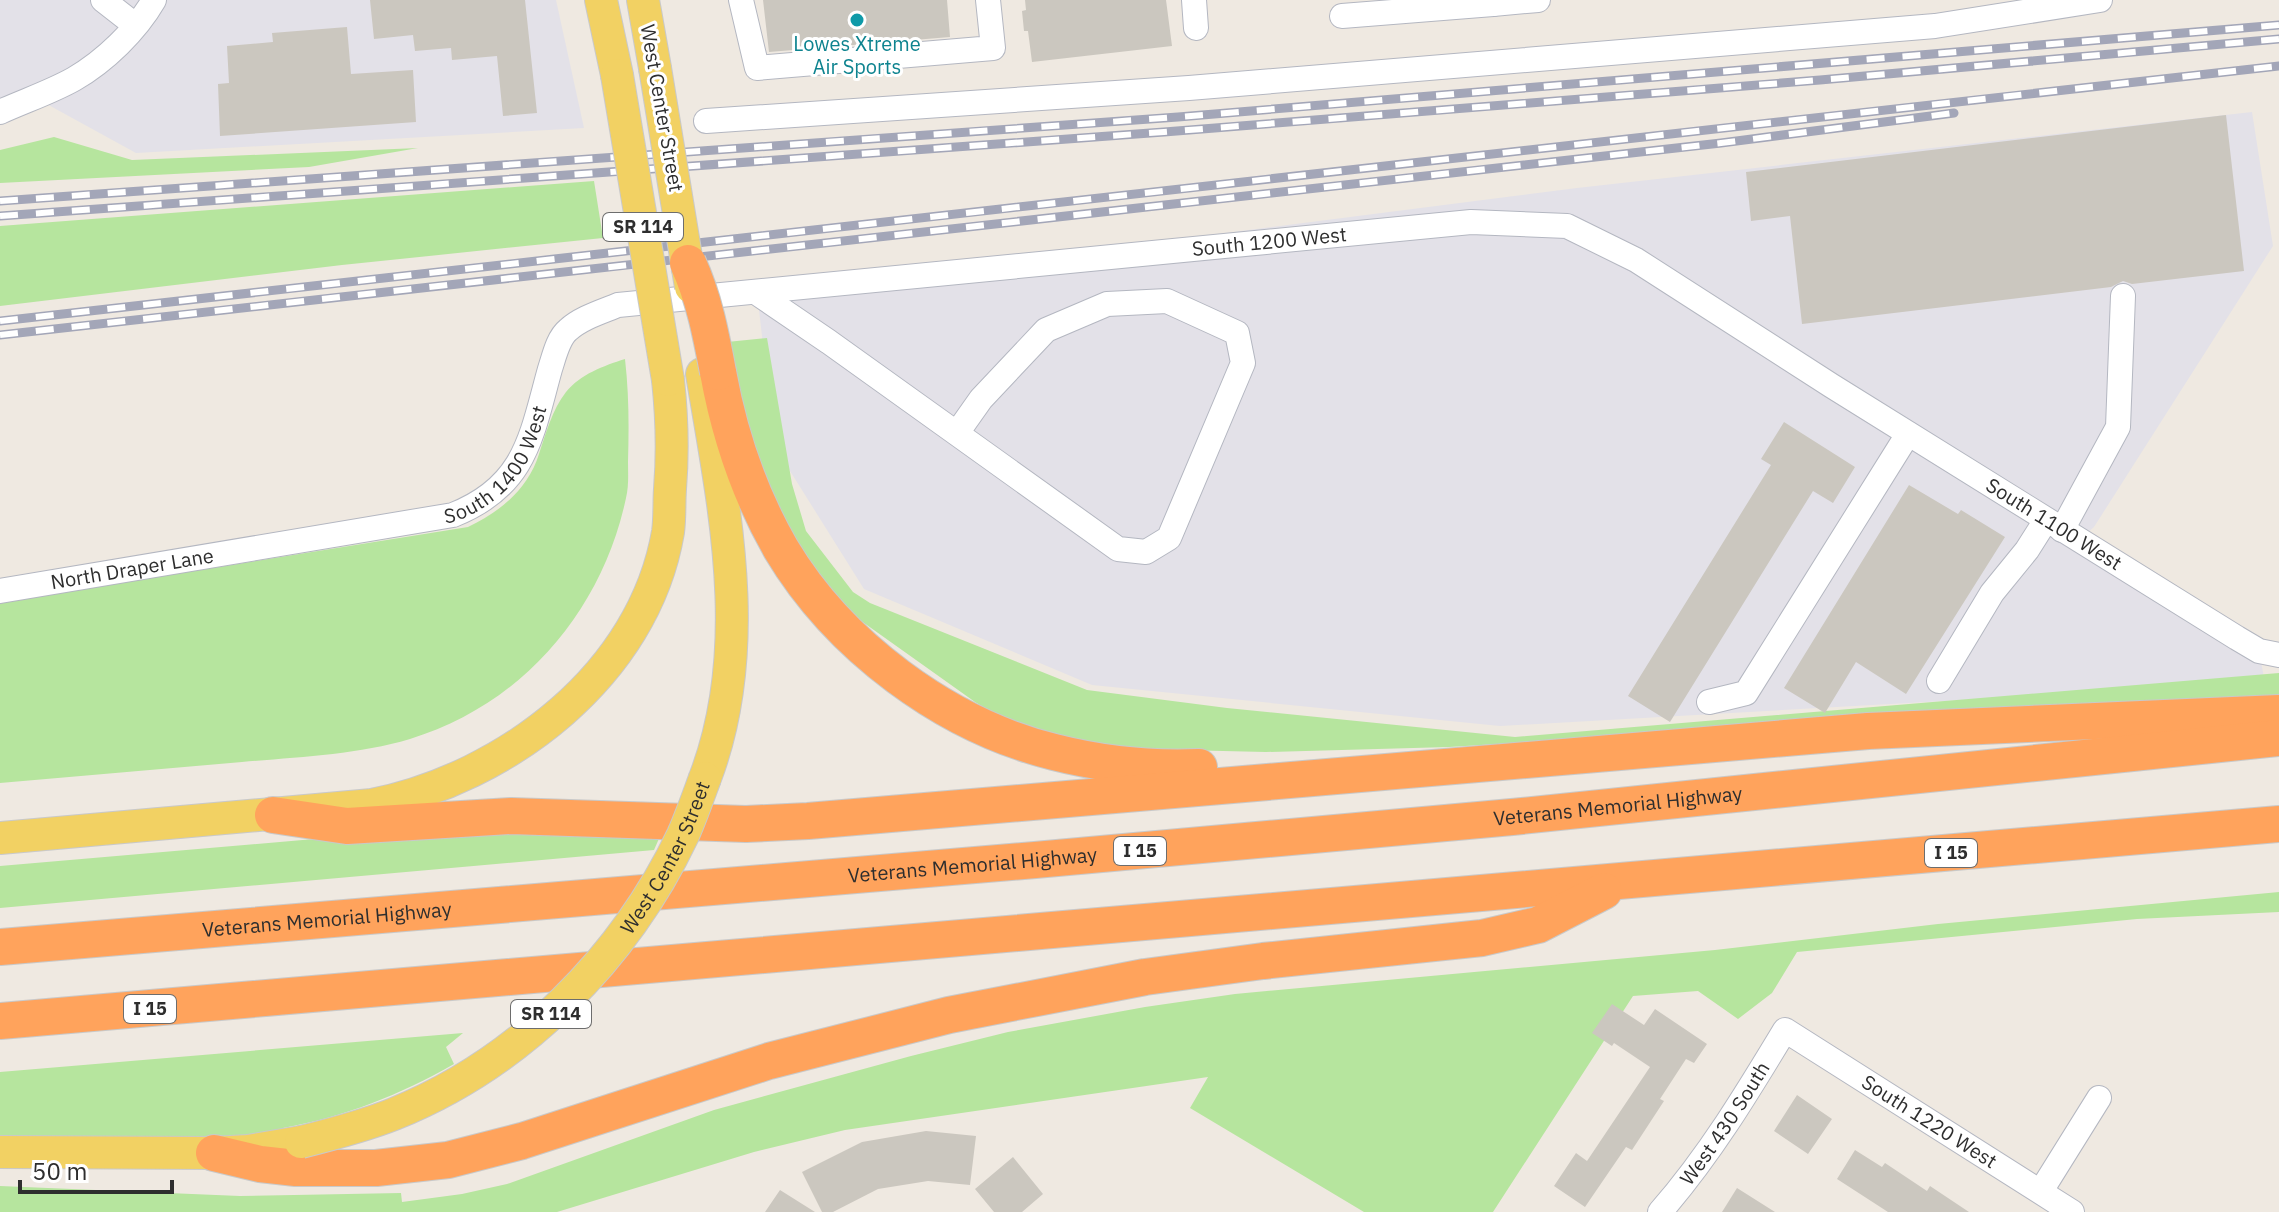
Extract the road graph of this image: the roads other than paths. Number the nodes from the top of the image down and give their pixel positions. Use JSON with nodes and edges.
{"nodes":[{"id":1,"x":103,"y":0,"type":"edge"},
{"id":2,"x":154,"y":0,"type":"edge"},
{"id":3,"x":601,"y":0,"type":"edge"},
{"id":4,"x":641,"y":0,"type":"edge"},
{"id":5,"x":741,"y":0,"type":"edge"},
{"id":6,"x":988,"y":0,"type":"edge"},
{"id":7,"x":1194,"y":0,"type":"edge"},
{"id":8,"x":1538,"y":0,"type":"edge"},
{"id":9,"x":2100,"y":0,"type":"edge"},
{"id":10,"x":1491,"y":2,"type":"edge"},
{"id":11,"x":1342,"y":16,"type":"dead end"},
{"id":12,"x":135,"y":25,"type":"junction"},
{"id":13,"x":1196,"y":28,"type":"dead end"},
{"id":14,"x":0,"y":112,"type":"edge"},
{"id":15,"x":706,"y":121,"type":"dead end"},
{"id":16,"x":688,"y":263,"type":"joint"},
{"id":17,"x":757,"y":293,"type":"junction"},
{"id":18,"x":2123,"y":296,"type":"dead end"},
{"id":19,"x":665,"y":301,"type":"joint"},
{"id":20,"x":710,"y":373,"type":"junction"},
{"id":21,"x":1832,"y":386,"type":"joint"},
{"id":22,"x":957,"y":433,"type":"junction"},
{"id":23,"x":1908,"y":434,"type":"junction"},
{"id":24,"x":2054,"y":525,"type":"junction"},
{"id":25,"x":264,"y":546,"type":"joint"},
{"id":26,"x":0,"y":591,"type":"edge"},
{"id":27,"x":2279,"y":655,"type":"edge"},
{"id":28,"x":1939,"y":681,"type":"dead end"},
{"id":29,"x":1709,"y":702,"type":"dead end"},
{"id":30,"x":2279,"y":713,"type":"edge"},
{"id":31,"x":2279,"y":738,"type":"edge"},
{"id":32,"x":1388,"y":770,"type":"junction"},
{"id":33,"x":273,"y":815,"type":"junction"},
{"id":34,"x":2279,"y":824,"type":"edge"},
{"id":35,"x":0,"y":838,"type":"edge"},
{"id":36,"x":1624,"y":882,"type":"junction"},
{"id":37,"x":0,"y":947,"type":"edge"},
{"id":38,"x":0,"y":1021,"type":"edge"},
{"id":39,"x":1785,"y":1030,"type":"joint"},
{"id":40,"x":2099,"y":1098,"type":"dead end"},
{"id":41,"x":0,"y":1152,"type":"edge"},
{"id":42,"x":214,"y":1153,"type":"junction"},
{"id":43,"x":2041,"y":1191,"type":"junction"},
{"id":44,"x":1660,"y":1212,"type":"edge"},
{"id":45,"x":2072,"y":1212,"type":"edge"}],
"edges":[{"from":1,"to":12,"type":"street"},
{"from":2,"to":12,"type":"street"},
{"from":3,"to":33,"type":"main road","name":"West Center Street","number":"SR 114","bridge":true},
{"from":4,"to":16,"type":"main road","name":"West Center Street","number":"SR 114","bridge":true},
{"from":5,"to":6,"type":"street"},
{"from":7,"to":13,"type":"street"},
{"from":8,"to":10,"type":"street"},
{"from":9,"to":15,"type":"street"},
{"from":10,"to":11,"type":"street"},
{"from":12,"to":14,"type":"street"},
{"from":16,"to":20,"type":"highway","bridge":true},
{"from":17,"to":19,"type":"street","name":"South 1200 West"},
{"from":17,"to":21,"type":"street","name":"South 1200 West"},
{"from":17,"to":22,"type":"street"},
{"from":18,"to":24,"type":"street"},
{"from":19,"to":25,"type":"street","name":"South 1400 West"},
{"from":20,"to":32,"type":"highway"},
{"from":20,"to":42,"type":"main road","name":"West Center Street","number":"SR 114","bridge":true},
{"from":21,"to":23,"type":"street","name":"South 1100 West"},
{"from":22,"to":22,"type":"street"},
{"from":23,"to":24,"type":"street","name":"South 1100 West"},
{"from":23,"to":29,"type":"street"},
{"from":24,"to":27,"type":"street","name":"South 1100 West"},
{"from":24,"to":28,"type":"street"},
{"from":25,"to":26,"type":"street","name":"North Draper Lane"},
{"from":30,"to":32,"type":"highway"},
{"from":31,"to":37,"type":"highway","name":"Veterans Memorial Highway","number":"I 15"},
{"from":32,"to":33,"type":"highway"},
{"from":33,"to":35,"type":"main road","name":"West Center Street","number":"SR 114"},
{"from":34,"to":36,"type":"highway","number":"I 15"},
{"from":36,"to":38,"type":"highway","number":"I 15"},
{"from":36,"to":42,"type":"highway"},
{"from":39,"to":43,"type":"street","name":"South 1220 West"},
{"from":39,"to":44,"type":"street","name":"West 430 South"},
{"from":40,"to":43,"type":"street"},
{"from":41,"to":42,"type":"main road","name":"West Center Street","number":"SR 114"},
{"from":43,"to":45,"type":"street","name":"South 1220 West"}]}
